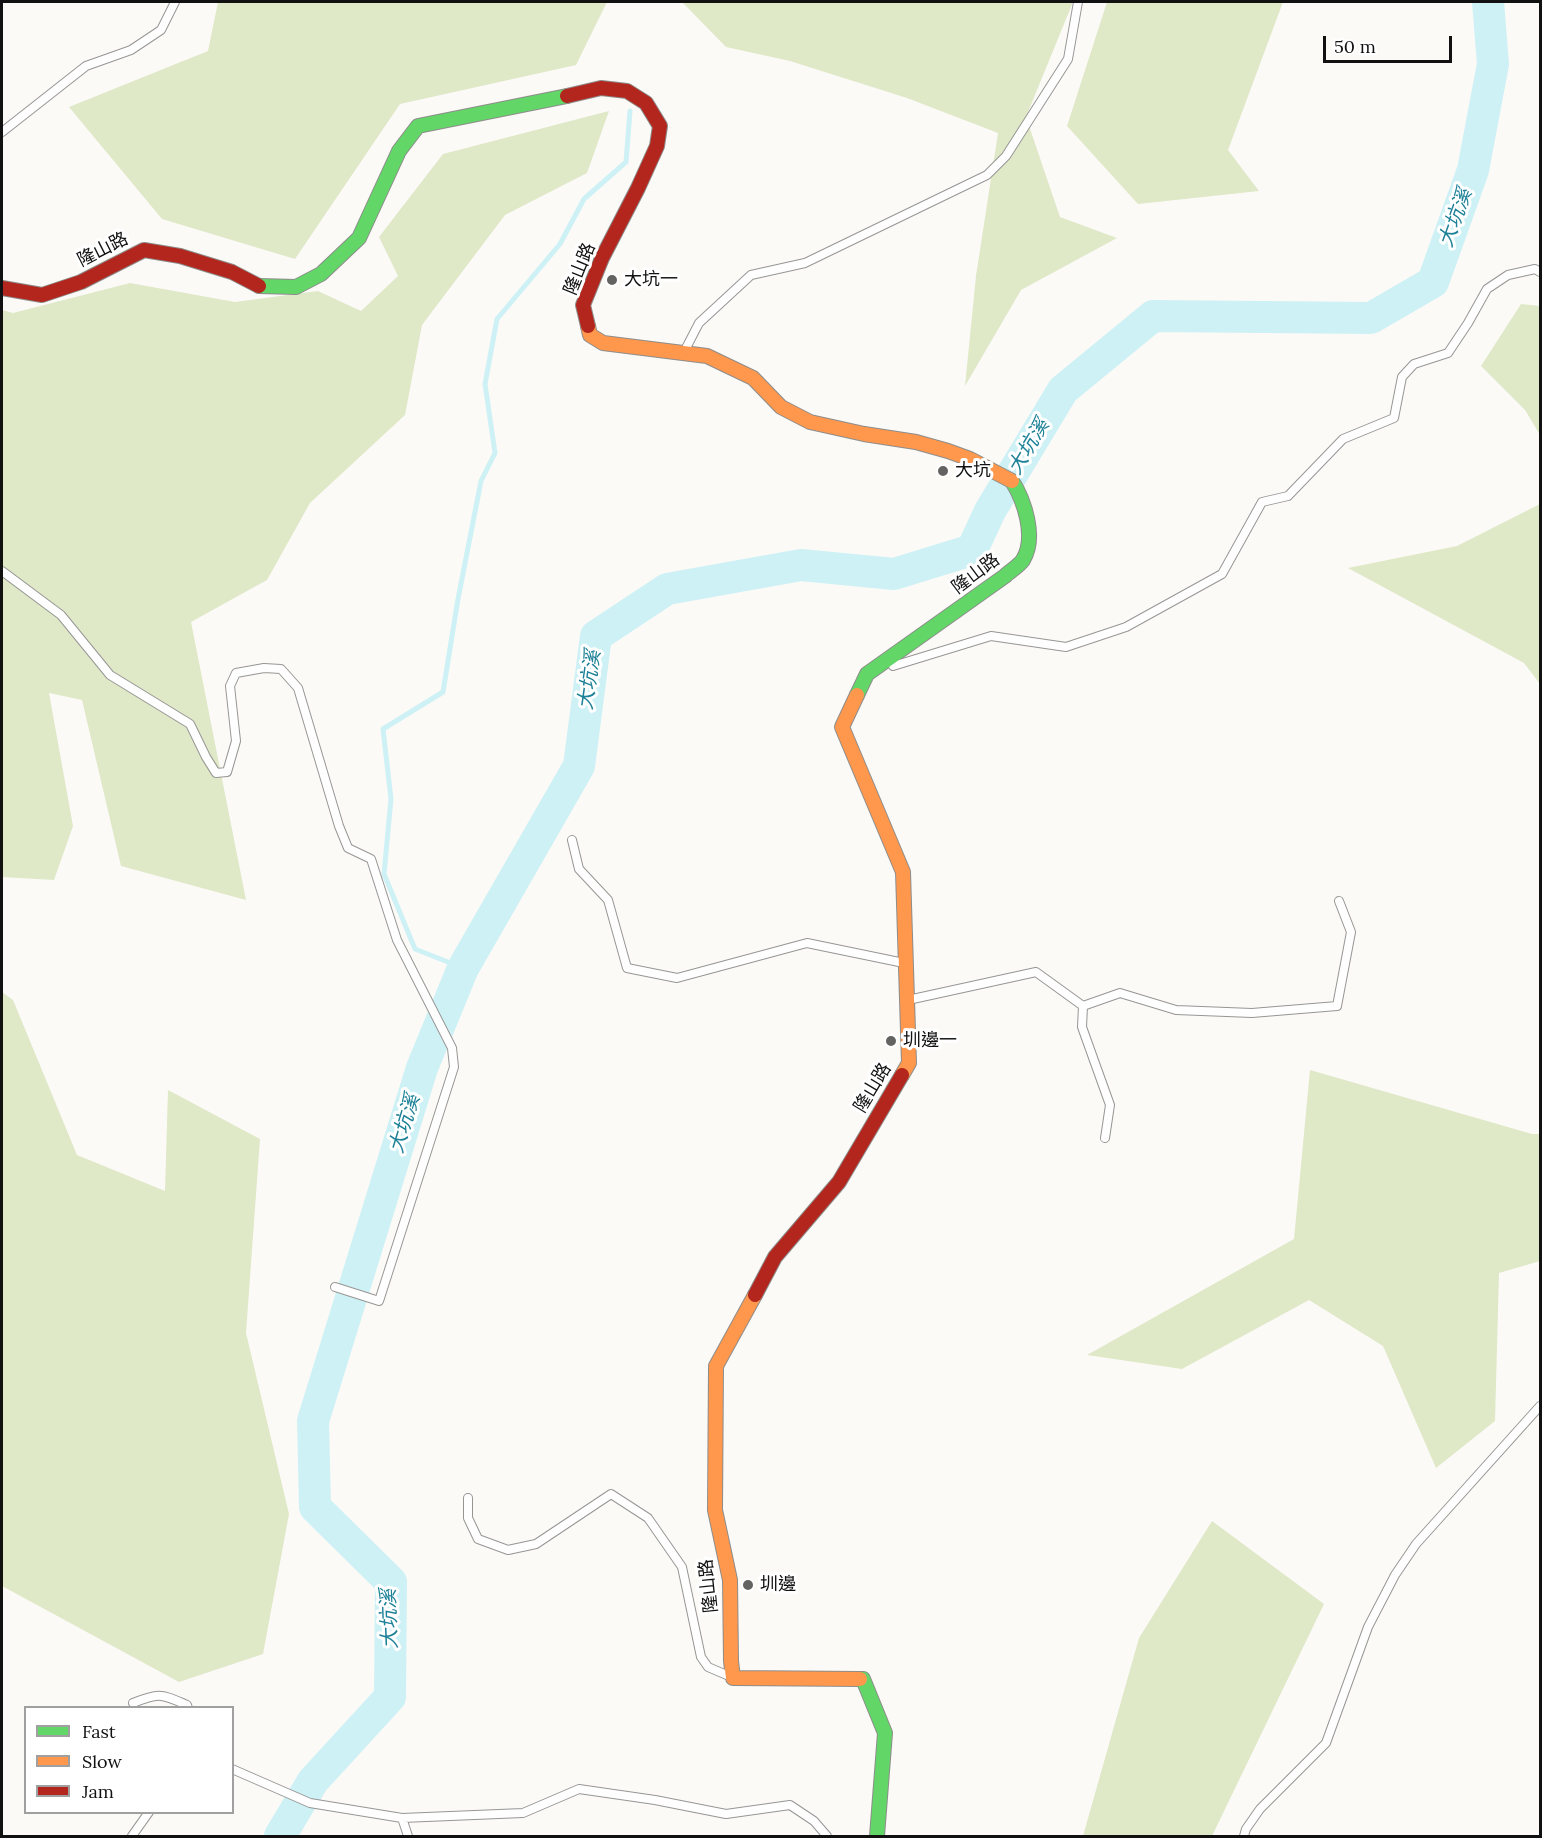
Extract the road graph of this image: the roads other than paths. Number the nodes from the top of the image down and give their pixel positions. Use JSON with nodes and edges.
{"nodes":[{"id":1,"x":175,"y":2,"type":"edge"},
{"id":2,"x":1078,"y":2,"type":"edge"},
{"id":3,"x":2,"y":132,"type":"edge"},
{"id":4,"x":1540,"y":272,"type":"edge"},
{"id":5,"x":2,"y":288,"type":"edge"},
{"id":6,"x":683,"y":354,"type":"junction"},
{"id":7,"x":2,"y":571,"type":"edge"},
{"id":8,"x":867,"y":674,"type":"junction"},
{"id":9,"x":572,"y":840,"type":"dead end"},
{"id":10,"x":1339,"y":901,"type":"dead end"},
{"id":11,"x":905,"y":964,"type":"junction"},
{"id":12,"x":906,"y":1001,"type":"junction"},
{"id":13,"x":1083,"y":1006,"type":"junction"},
{"id":14,"x":1105,"y":1138,"type":"dead end"},
{"id":15,"x":335,"y":1287,"type":"dead end"},
{"id":16,"x":1540,"y":1406,"type":"edge"},
{"id":17,"x":468,"y":1498,"type":"dead end"},
{"id":18,"x":733,"y":1678,"type":"junction"},
{"id":19,"x":133,"y":1702,"type":"dead end"},
{"id":20,"x":188,"y":1706,"type":"edge"},
{"id":21,"x":234,"y":1770,"type":"edge"},
{"id":22,"x":148,"y":1814,"type":"edge"},
{"id":23,"x":402,"y":1818,"type":"junction"},
{"id":24,"x":132,"y":1836,"type":"edge"},
{"id":25,"x":408,"y":1836,"type":"edge"},
{"id":26,"x":826,"y":1836,"type":"edge"},
{"id":27,"x":877,"y":1836,"type":"edge"},
{"id":28,"x":1244,"y":1836,"type":"edge"}],
"edges":[{"from":1,"to":3,"type":"lane"},
{"from":2,"to":6,"type":"lane"},
{"from":4,"to":8,"type":"lane"},
{"from":5,"to":6,"type":"street","name":"隆山路"},
{"from":6,"to":8,"type":"street","name":"隆山路"},
{"from":7,"to":15,"type":"lane"},
{"from":8,"to":11,"type":"street","name":"隆山路"},
{"from":9,"to":11,"type":"lane"},
{"from":10,"to":13,"type":"lane"},
{"from":11,"to":12,"type":"street","name":"隆山路"},
{"from":12,"to":13,"type":"lane"},
{"from":12,"to":18,"type":"street","name":"隆山路"},
{"from":13,"to":14,"type":"lane"},
{"from":16,"to":28,"type":"lane"},
{"from":17,"to":18,"type":"lane"},
{"from":18,"to":27,"type":"street"},
{"from":19,"to":20,"type":"lane"},
{"from":21,"to":23,"type":"lane"},
{"from":22,"to":24,"type":"lane"},
{"from":23,"to":25,"type":"lane"},
{"from":23,"to":26,"type":"lane"}]}
